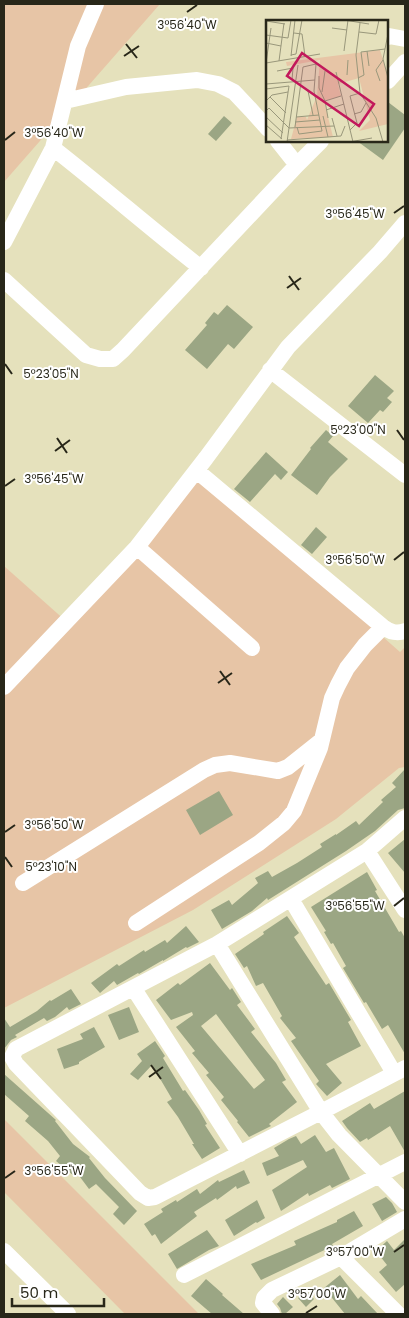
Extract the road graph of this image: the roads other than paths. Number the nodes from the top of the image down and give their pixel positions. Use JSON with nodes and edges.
{"nodes":[{"id":1,"x":96,"y":4,"type":"edge"},
{"id":2,"x":389,"y":36,"type":"edge"},
{"id":3,"x":405,"y":39,"type":"edge"},
{"id":4,"x":405,"y":62,"type":"edge"},
{"id":5,"x":389,"y":81,"type":"edge"},
{"id":6,"x":65,"y":101,"type":"junction"},
{"id":7,"x":266,"y":127,"type":"edge"},
{"id":8,"x":279,"y":142,"type":"edge"},
{"id":9,"x":320,"y":142,"type":"edge"},
{"id":10,"x":53,"y":148,"type":"junction"},
{"id":11,"x":297,"y":165,"type":"junction"},
{"id":12,"x":405,"y":223,"type":"edge"},
{"id":13,"x":4,"y":242,"type":"edge"},
{"id":14,"x":201,"y":268,"type":"junction"},
{"id":15,"x":4,"y":280,"type":"edge"},
{"id":16,"x":270,"y":370,"type":"junction"},
{"id":17,"x":197,"y":470,"type":"junction"},
{"id":18,"x":405,"y":476,"type":"edge"},
{"id":19,"x":137,"y":547,"type":"junction"},
{"id":20,"x":383,"y":627,"type":"junction"},
{"id":21,"x":405,"y":631,"type":"edge"},
{"id":22,"x":252,"y":648,"type":"dead end"},
{"id":23,"x":4,"y":688,"type":"edge"},
{"id":24,"x":322,"y":740,"type":"junction"},
{"id":25,"x":405,"y":818,"type":"edge"},
{"id":26,"x":368,"y":851,"type":"junction"},
{"id":27,"x":23,"y":883,"type":"dead end"},
{"id":28,"x":291,"y":899,"type":"junction"},
{"id":29,"x":405,"y":910,"type":"edge"},
{"id":30,"x":136,"y":923,"type":"dead end"},
{"id":31,"x":217,"y":944,"type":"junction"},
{"id":32,"x":134,"y":988,"type":"junction"},
{"id":33,"x":399,"y":1071,"type":"edge"},
{"id":34,"x":321,"y":1112,"type":"junction"},
{"id":35,"x":240,"y":1154,"type":"junction"},
{"id":36,"x":405,"y":1162,"type":"edge"},
{"id":37,"x":378,"y":1175,"type":"junction"},
{"id":38,"x":405,"y":1202,"type":"edge"},
{"id":39,"x":405,"y":1219,"type":"edge"},
{"id":40,"x":4,"y":1251,"type":"edge"},
{"id":41,"x":341,"y":1257,"type":"junction"},
{"id":42,"x":184,"y":1275,"type":"dead end"},
{"id":43,"x":68,"y":1314,"type":"edge"},
{"id":44,"x":272,"y":1314,"type":"edge"},
{"id":45,"x":398,"y":1314,"type":"edge"}],
"edges":[{"from":1,"to":6,"type":"street"},
{"from":2,"to":3,"type":"street"},
{"from":4,"to":5,"type":"street"},
{"from":6,"to":7,"type":"street"},
{"from":6,"to":10,"type":"street"},
{"from":8,"to":11,"type":"street"},
{"from":9,"to":11,"type":"street"},
{"from":10,"to":13,"type":"street"},
{"from":10,"to":14,"type":"street"},
{"from":11,"to":14,"type":"street"},
{"from":12,"to":16,"type":"street"},
{"from":14,"to":15,"type":"street"},
{"from":16,"to":17,"type":"street"},
{"from":16,"to":18,"type":"street"},
{"from":17,"to":19,"type":"street"},
{"from":17,"to":20,"type":"street"},
{"from":19,"to":22,"type":"street"},
{"from":19,"to":23,"type":"street"},
{"from":20,"to":21,"type":"street"},
{"from":20,"to":24,"type":"street"},
{"from":24,"to":27,"type":"street"},
{"from":24,"to":30,"type":"street"},
{"from":25,"to":26,"type":"street"},
{"from":26,"to":28,"type":"street"},
{"from":26,"to":29,"type":"street"},
{"from":28,"to":31,"type":"street"},
{"from":28,"to":33,"type":"street"},
{"from":31,"to":32,"type":"street"},
{"from":31,"to":34,"type":"street"},
{"from":32,"to":35,"type":"street"},
{"from":32,"to":35,"type":"street"},
{"from":33,"to":34,"type":"street"},
{"from":34,"to":35,"type":"street"},
{"from":34,"to":37,"type":"street"},
{"from":36,"to":37,"type":"street"},
{"from":37,"to":38,"type":"street"},
{"from":37,"to":42,"type":"street"},
{"from":39,"to":41,"type":"street"},
{"from":40,"to":43,"type":"street"},
{"from":41,"to":44,"type":"street"},
{"from":41,"to":45,"type":"street"}]}
